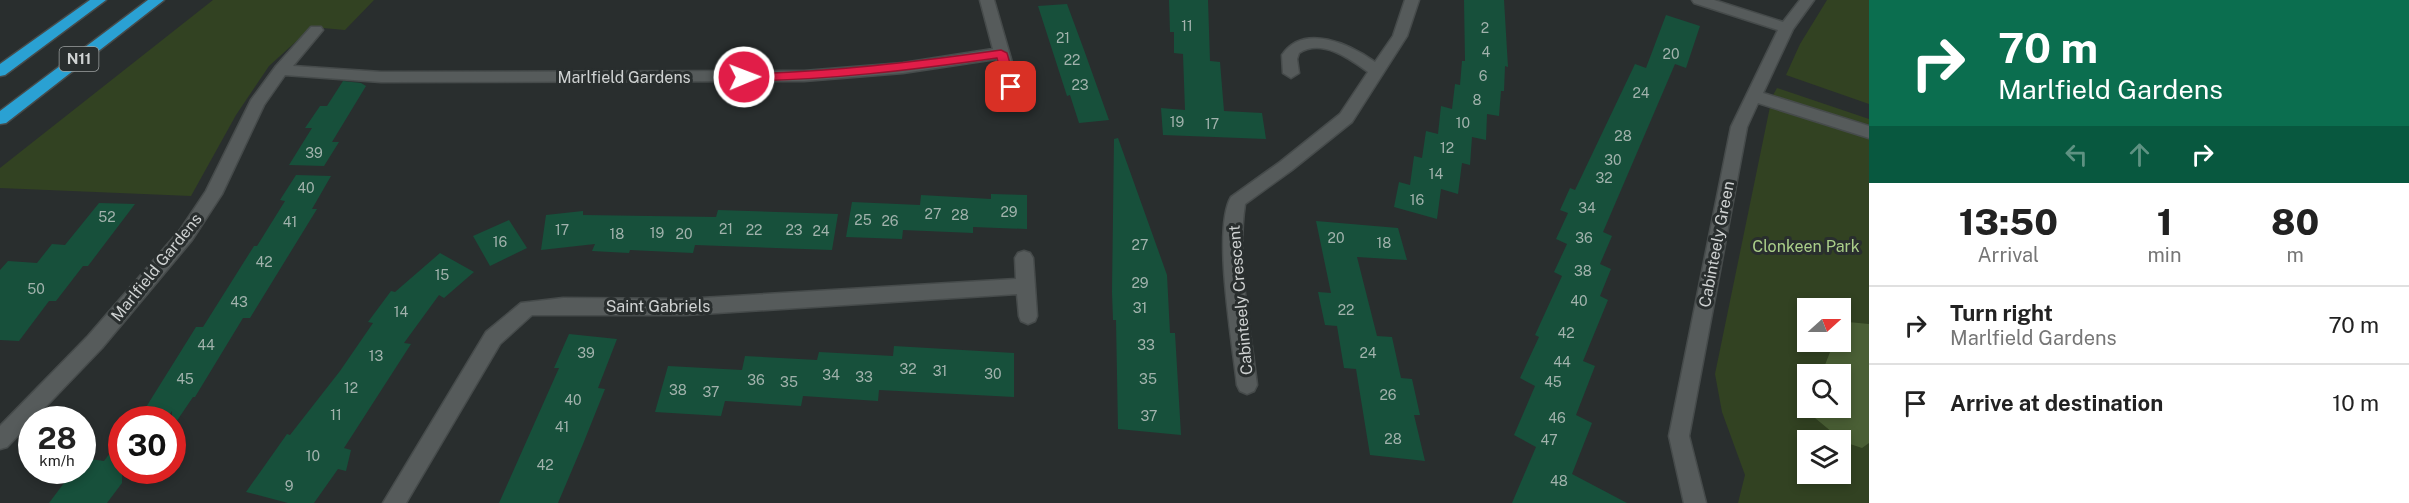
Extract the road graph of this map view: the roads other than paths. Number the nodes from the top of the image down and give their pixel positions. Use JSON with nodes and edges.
{"nodes":[{"id":1,"x":99,"y":0,"type":"edge"},
{"id":2,"x":157,"y":0,"type":"edge"},
{"id":3,"x":987,"y":0,"type":"edge"},
{"id":4,"x":1412,"y":0,"type":"edge"},
{"id":5,"x":1699,"y":0,"type":"edge"},
{"id":6,"x":1808,"y":0,"type":"edge"},
{"id":7,"x":1786,"y":28,"type":"junction"},
{"id":8,"x":316,"y":30,"type":"dead end"},
{"id":9,"x":1001,"y":53,"type":"junction"},
{"id":10,"x":281,"y":70,"type":"junction"},
{"id":11,"x":0,"y":71,"type":"edge"},
{"id":12,"x":1377,"y":71,"type":"junction"},
{"id":13,"x":1291,"y":73,"type":"dead end"},
{"id":14,"x":1754,"y":96,"type":"junction"},
{"id":15,"x":1016,"y":104,"type":"dead end"},
{"id":16,"x":0,"y":119,"type":"edge"},
{"id":17,"x":1869,"y":132,"type":"edge"},
{"id":18,"x":1024,"y":258,"type":"dead end"},
{"id":19,"x":1026,"y":286,"type":"junction"},
{"id":20,"x":1028,"y":316,"type":"dead end"},
{"id":21,"x":1247,"y":385,"type":"dead end"},
{"id":22,"x":0,"y":440,"type":"edge"},
{"id":23,"x":394,"y":503,"type":"edge"},
{"id":24,"x":1695,"y":503,"type":"edge"}],
"edges":[{"from":1,"to":11,"type":"highway","number":"N11"},
{"from":2,"to":16,"type":"highway","number":"N11"},
{"from":3,"to":9,"type":"street"},
{"from":4,"to":12,"type":"street","name":"Cabinteely Crescent"},
{"from":5,"to":7,"type":"street"},
{"from":6,"to":7,"type":"street","name":"Cabinteely Green"},
{"from":7,"to":14,"type":"street","name":"Cabinteely Green"},
{"from":8,"to":10,"type":"street","name":"Marlfield Gardens"},
{"from":9,"to":10,"type":"street","name":"Marlfield Gardens"},
{"from":9,"to":15,"type":"street"},
{"from":10,"to":22,"type":"street","name":"Marlfield Gardens"},
{"from":12,"to":13,"type":"street"},
{"from":12,"to":21,"type":"street","name":"Cabinteely Crescent"},
{"from":14,"to":17,"type":"street"},
{"from":14,"to":24,"type":"street","name":"Cabinteely Green"},
{"from":18,"to":19,"type":"street"},
{"from":19,"to":20,"type":"street"},
{"from":19,"to":23,"type":"street","name":"Saint Gabriels"}]}
